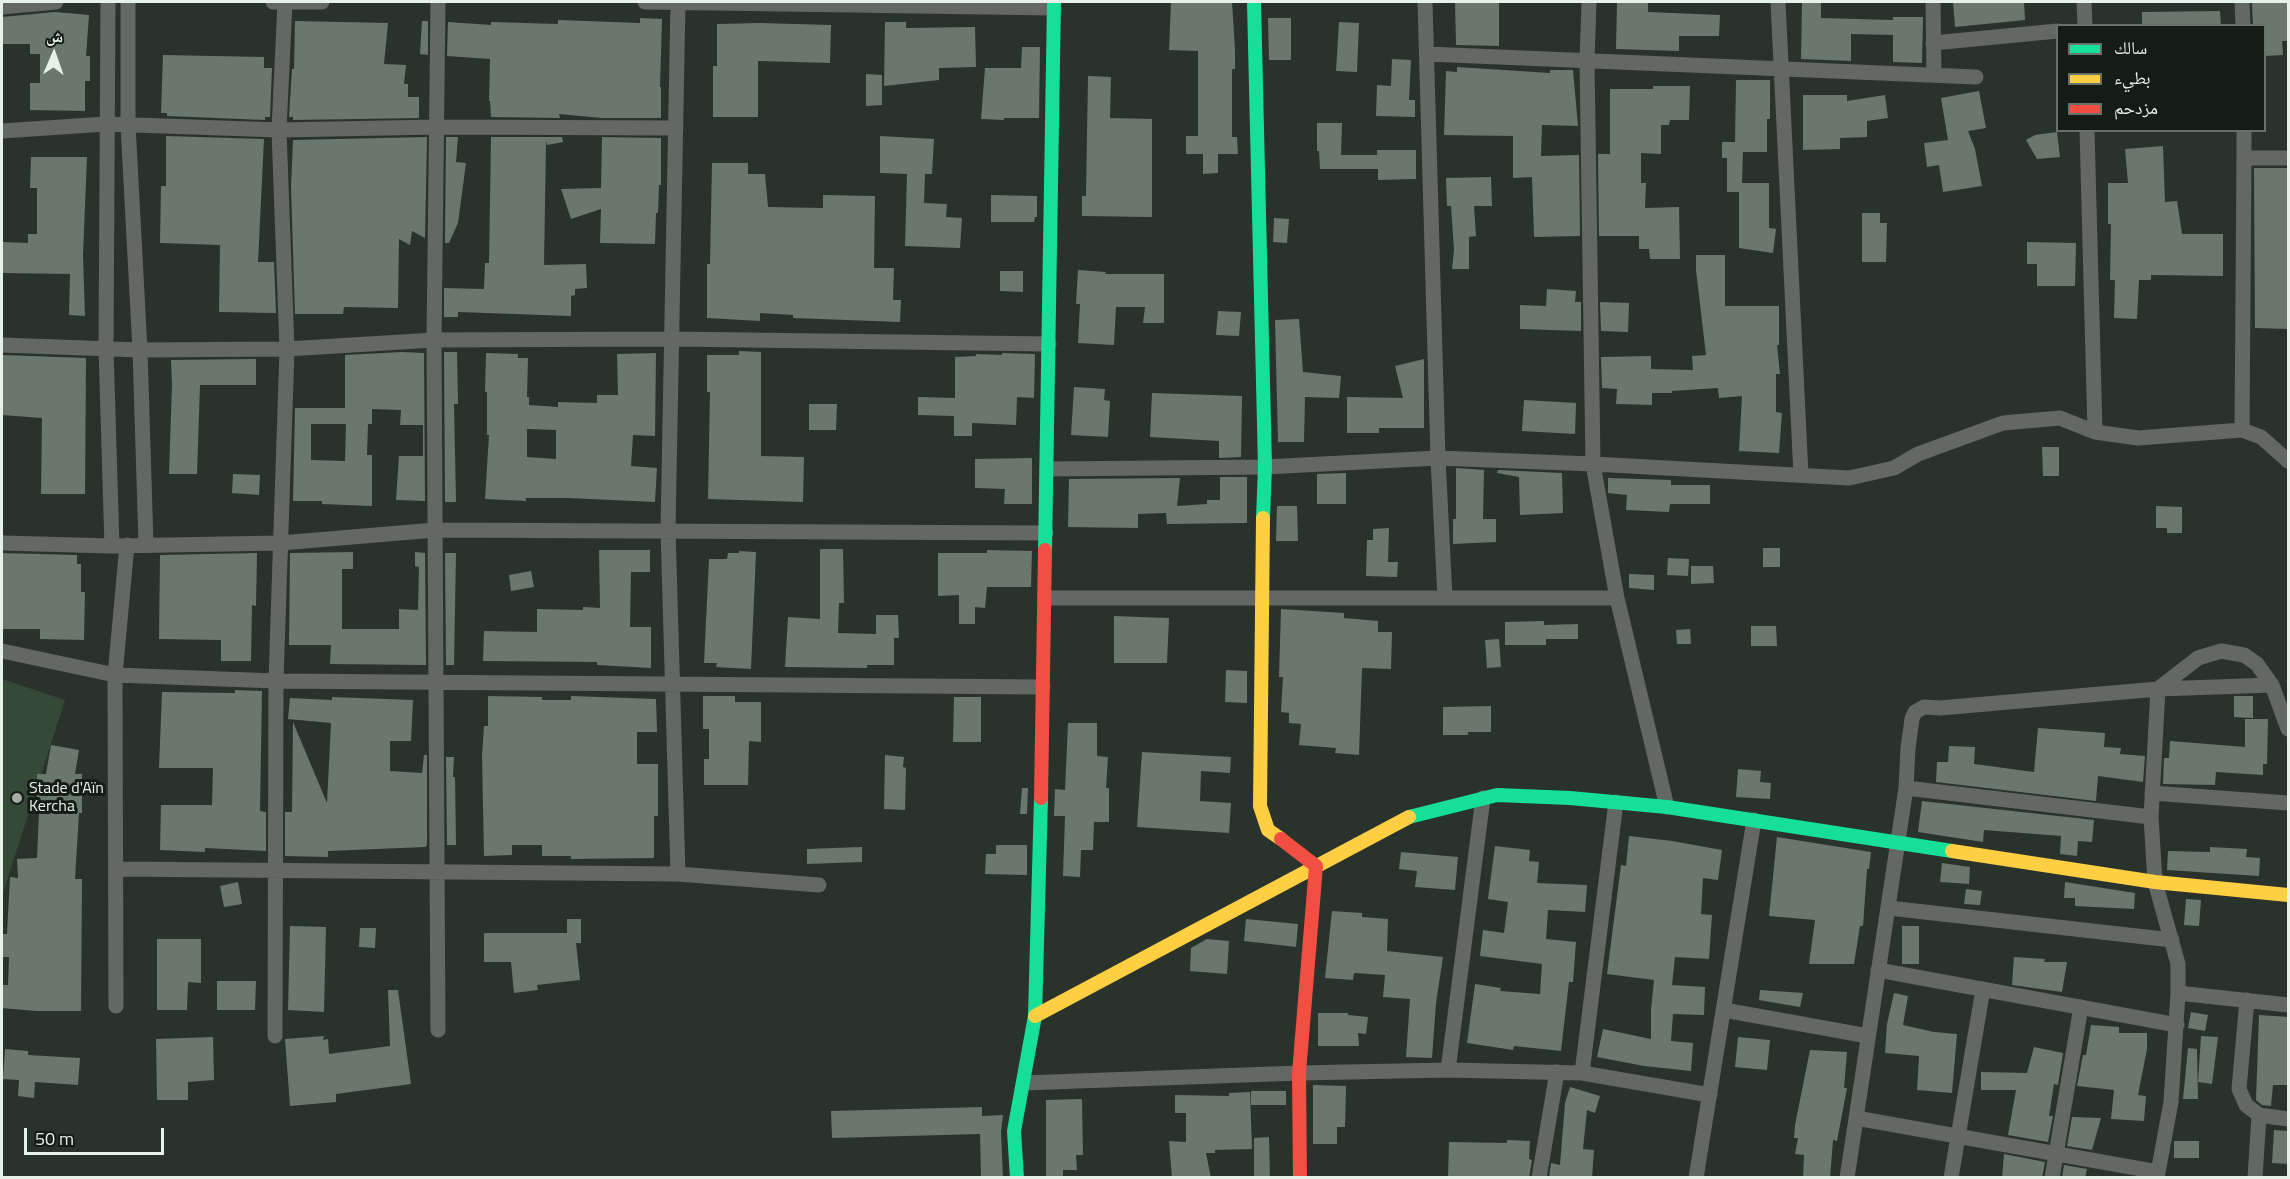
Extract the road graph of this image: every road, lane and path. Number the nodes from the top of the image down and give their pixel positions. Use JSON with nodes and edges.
{"nodes":[{"id":1,"x":56,"y":2,"type":"edge"},
{"id":2,"x":108,"y":2,"type":"edge"},
{"id":3,"x":128,"y":2,"type":"edge"},
{"id":4,"x":273,"y":2,"type":"edge"},
{"id":5,"x":285,"y":2,"type":"edge"},
{"id":6,"x":322,"y":2,"type":"edge"},
{"id":7,"x":438,"y":2,"type":"edge"},
{"id":8,"x":645,"y":2,"type":"edge"},
{"id":9,"x":678,"y":2,"type":"edge"},
{"id":10,"x":1254,"y":2,"type":"edge"},
{"id":11,"x":1425,"y":2,"type":"edge"},
{"id":12,"x":1588,"y":2,"type":"edge"},
{"id":13,"x":1778,"y":2,"type":"edge"},
{"id":14,"x":1933,"y":2,"type":"edge"},
{"id":15,"x":2084,"y":2,"type":"edge"},
{"id":16,"x":2242,"y":2,"type":"edge"},
{"id":17,"x":1054,"y":5,"type":"edge"},
{"id":18,"x":2,"y":7,"type":"edge"},
{"id":19,"x":2085,"y":24,"type":"edge"},
{"id":20,"x":2242,"y":24,"type":"edge"},
{"id":21,"x":2056,"y":31,"type":"edge"},
{"id":22,"x":1933,"y":43,"type":"junction"},
{"id":23,"x":1427,"y":54,"type":"junction"},
{"id":24,"x":1587,"y":61,"type":"junction"},
{"id":25,"x":1781,"y":69,"type":"junction"},
{"id":26,"x":1934,"y":75,"type":"junction"},
{"id":27,"x":1976,"y":77,"type":"dead end"},
{"id":28,"x":106,"y":124,"type":"junction"},
{"id":29,"x":128,"y":125,"type":"junction"},
{"id":30,"x":438,"y":127,"type":"junction"},
{"id":31,"x":676,"y":128,"type":"junction"},
{"id":32,"x":279,"y":130,"type":"junction"},
{"id":33,"x":2,"y":131,"type":"edge"},
{"id":34,"x":2087,"y":132,"type":"edge"},
{"id":35,"x":2244,"y":132,"type":"edge"},
{"id":36,"x":2244,"y":158,"type":"junction"},
{"id":37,"x":2289,"y":158,"type":"edge"},
{"id":38,"x":672,"y":339,"type":"junction"},
{"id":39,"x":434,"y":340,"type":"junction"},
{"id":40,"x":1049,"y":344,"type":"junction"},
{"id":41,"x":2,"y":345,"type":"edge"},
{"id":42,"x":106,"y":349,"type":"junction"},
{"id":43,"x":287,"y":349,"type":"junction"},
{"id":44,"x":140,"y":350,"type":"junction"},
{"id":45,"x":2242,"y":430,"type":"junction"},
{"id":46,"x":2095,"y":432,"type":"junction"},
{"id":47,"x":1438,"y":458,"type":"junction"},
{"id":48,"x":2289,"y":461,"type":"edge"},
{"id":49,"x":1593,"y":464,"type":"junction"},
{"id":50,"x":1265,"y":467,"type":"junction"},
{"id":51,"x":1047,"y":469,"type":"junction"},
{"id":52,"x":1801,"y":475,"type":"junction"},
{"id":53,"x":668,"y":529,"type":"junction"},
{"id":54,"x":435,"y":530,"type":"junction"},
{"id":55,"x":1046,"y":533,"type":"junction"},
{"id":56,"x":2,"y":543,"type":"edge"},
{"id":57,"x":281,"y":543,"type":"junction"},
{"id":58,"x":146,"y":544,"type":"junction"},
{"id":59,"x":120,"y":545,"type":"junction"},
{"id":60,"x":1045,"y":598,"type":"junction"},
{"id":61,"x":1261,"y":598,"type":"junction"},
{"id":62,"x":1445,"y":598,"type":"junction"},
{"id":63,"x":1617,"y":598,"type":"junction"},
{"id":64,"x":2,"y":651,"type":"edge"},
{"id":65,"x":116,"y":675,"type":"junction"},
{"id":66,"x":276,"y":681,"type":"junction"},
{"id":67,"x":436,"y":683,"type":"junction"},
{"id":68,"x":673,"y":683,"type":"junction"},
{"id":69,"x":2272,"y":685,"type":"junction"},
{"id":70,"x":1043,"y":687,"type":"junction"},
{"id":71,"x":2158,"y":689,"type":"junction"},
{"id":72,"x":2289,"y":729,"type":"edge"},
{"id":73,"x":1906,"y":788,"type":"junction"},
{"id":74,"x":2152,"y":793,"type":"junction"},
{"id":75,"x":1483,"y":798,"type":"junction"},
{"id":76,"x":1616,"y":802,"type":"junction"},
{"id":77,"x":2289,"y":803,"type":"edge"},
{"id":78,"x":1667,"y":807,"type":"junction"},
{"id":79,"x":2151,"y":818,"type":"junction"},
{"id":80,"x":1754,"y":820,"type":"junction"},
{"id":81,"x":1899,"y":842,"type":"junction"},
{"id":82,"x":1316,"y":866,"type":"junction"},
{"id":83,"x":116,"y":869,"type":"junction"},
{"id":84,"x":276,"y":872,"type":"junction"},
{"id":85,"x":437,"y":872,"type":"junction"},
{"id":86,"x":678,"y":874,"type":"junction"},
{"id":87,"x":2155,"y":882,"type":"junction"},
{"id":88,"x":819,"y":885,"type":"dead end"},
{"id":89,"x":2289,"y":895,"type":"edge"},
{"id":90,"x":1889,"y":908,"type":"junction"},
{"id":91,"x":2172,"y":940,"type":"junction"},
{"id":92,"x":1878,"y":970,"type":"junction"},
{"id":93,"x":1983,"y":989,"type":"junction"},
{"id":94,"x":2178,"y":993,"type":"junction"},
{"id":95,"x":2247,"y":1000,"type":"junction"},
{"id":96,"x":2289,"y":1005,"type":"edge"},
{"id":97,"x":117,"y":1006,"type":"dead end"},
{"id":98,"x":2081,"y":1007,"type":"junction"},
{"id":99,"x":1724,"y":1010,"type":"junction"},
{"id":100,"x":1035,"y":1016,"type":"junction"},
{"id":101,"x":2177,"y":1024,"type":"junction"},
{"id":102,"x":438,"y":1030,"type":"dead end"},
{"id":103,"x":275,"y":1036,"type":"dead end"},
{"id":104,"x":1868,"y":1036,"type":"junction"},
{"id":105,"x":1448,"y":1070,"type":"junction"},
{"id":106,"x":1557,"y":1072,"type":"junction"},
{"id":107,"x":1299,"y":1073,"type":"junction"},
{"id":108,"x":1582,"y":1073,"type":"junction"},
{"id":109,"x":1023,"y":1083,"type":"junction"},
{"id":110,"x":1710,"y":1095,"type":"junction"},
{"id":111,"x":2259,"y":1114,"type":"junction"},
{"id":112,"x":1856,"y":1118,"type":"junction"},
{"id":113,"x":2289,"y":1119,"type":"edge"},
{"id":114,"x":1958,"y":1136,"type":"junction"},
{"id":115,"x":2057,"y":1153,"type":"junction"},
{"id":116,"x":2157,"y":1175,"type":"edge"},
{"id":117,"x":1017,"y":1178,"type":"edge"},
{"id":118,"x":1300,"y":1178,"type":"edge"},
{"id":119,"x":1539,"y":1178,"type":"edge"},
{"id":120,"x":1696,"y":1178,"type":"edge"},
{"id":121,"x":1847,"y":1178,"type":"edge"},
{"id":122,"x":1950,"y":1178,"type":"edge"},
{"id":123,"x":2052,"y":1178,"type":"edge"},
{"id":124,"x":2255,"y":1178,"type":"edge"}],
"edges":[{"from":1,"to":18,"type":"street"},
{"from":2,"to":28,"type":"street"},
{"from":3,"to":29,"type":"street"},
{"from":4,"to":5,"type":"street"},
{"from":5,"to":6,"type":"street"},
{"from":5,"to":32,"type":"street"},
{"from":7,"to":30,"type":"street"},
{"from":8,"to":9,"type":"street"},
{"from":9,"to":17,"type":"street"},
{"from":9,"to":31,"type":"street"},
{"from":10,"to":50,"type":"street"},
{"from":11,"to":23,"type":"street"},
{"from":12,"to":24,"type":"street"},
{"from":13,"to":25,"type":"street"},
{"from":14,"to":22,"type":"street"},
{"from":15,"to":19,"type":"street"},
{"from":16,"to":20,"type":"street"},
{"from":17,"to":40,"type":"street"},
{"from":21,"to":22,"type":"street"},
{"from":22,"to":26,"type":"street"},
{"from":23,"to":24,"type":"street"},
{"from":23,"to":47,"type":"street"},
{"from":24,"to":25,"type":"street"},
{"from":24,"to":49,"type":"street"},
{"from":25,"to":26,"type":"street"},
{"from":25,"to":52,"type":"street"},
{"from":26,"to":27,"type":"street"},
{"from":28,"to":29,"type":"street"},
{"from":28,"to":33,"type":"street"},
{"from":28,"to":42,"type":"street"},
{"from":29,"to":32,"type":"street"},
{"from":29,"to":44,"type":"street"},
{"from":30,"to":31,"type":"street"},
{"from":30,"to":32,"type":"street"},
{"from":30,"to":39,"type":"street"},
{"from":31,"to":38,"type":"street"},
{"from":32,"to":43,"type":"street"},
{"from":34,"to":46,"type":"street"},
{"from":35,"to":36,"type":"street"},
{"from":36,"to":37,"type":"street"},
{"from":36,"to":45,"type":"street"},
{"from":38,"to":39,"type":"street"},
{"from":38,"to":40,"type":"street"},
{"from":38,"to":53,"type":"street"},
{"from":39,"to":43,"type":"street"},
{"from":39,"to":54,"type":"street"},
{"from":40,"to":51,"type":"street"},
{"from":41,"to":42,"type":"street"},
{"from":42,"to":44,"type":"street"},
{"from":42,"to":59,"type":"street"},
{"from":43,"to":44,"type":"street"},
{"from":43,"to":57,"type":"street"},
{"from":44,"to":58,"type":"street"},
{"from":45,"to":46,"type":"street"},
{"from":45,"to":48,"type":"street"},
{"from":46,"to":52,"type":"street"},
{"from":47,"to":49,"type":"street"},
{"from":47,"to":50,"type":"street"},
{"from":47,"to":62,"type":"street"},
{"from":49,"to":52,"type":"street"},
{"from":49,"to":63,"type":"street"},
{"from":50,"to":51,"type":"street"},
{"from":50,"to":61,"type":"street"},
{"from":51,"to":55,"type":"street"},
{"from":53,"to":54,"type":"street"},
{"from":53,"to":55,"type":"street"},
{"from":53,"to":68,"type":"street"},
{"from":54,"to":57,"type":"street"},
{"from":54,"to":67,"type":"street"},
{"from":55,"to":60,"type":"street"},
{"from":56,"to":59,"type":"street"},
{"from":57,"to":58,"type":"street"},
{"from":57,"to":66,"type":"street"},
{"from":58,"to":59,"type":"street"},
{"from":59,"to":65,"type":"street"},
{"from":60,"to":61,"type":"street"},
{"from":60,"to":70,"type":"street"},
{"from":61,"to":62,"type":"street"},
{"from":61,"to":82,"type":"street"},
{"from":62,"to":63,"type":"street"},
{"from":63,"to":78,"type":"street"},
{"from":64,"to":65,"type":"street"},
{"from":65,"to":66,"type":"street"},
{"from":65,"to":83,"type":"street"},
{"from":66,"to":67,"type":"street"},
{"from":66,"to":84,"type":"street"},
{"from":67,"to":68,"type":"street"},
{"from":67,"to":85,"type":"street"},
{"from":68,"to":70,"type":"street"},
{"from":68,"to":86,"type":"street"},
{"from":69,"to":71,"type":"street"},
{"from":69,"to":71,"type":"street"},
{"from":69,"to":72,"type":"street"},
{"from":70,"to":100,"type":"street"},
{"from":71,"to":73,"type":"street"},
{"from":71,"to":74,"type":"street"},
{"from":73,"to":79,"type":"street"},
{"from":73,"to":81,"type":"street"},
{"from":74,"to":77,"type":"street"},
{"from":74,"to":79,"type":"street"},
{"from":75,"to":76,"type":"street"},
{"from":75,"to":82,"type":"street"},
{"from":75,"to":105,"type":"street"},
{"from":76,"to":78,"type":"street"},
{"from":76,"to":108,"type":"street"},
{"from":78,"to":80,"type":"street"},
{"from":79,"to":87,"type":"street"},
{"from":80,"to":81,"type":"street"},
{"from":80,"to":99,"type":"street"},
{"from":81,"to":87,"type":"street"},
{"from":81,"to":90,"type":"street"},
{"from":82,"to":100,"type":"street"},
{"from":82,"to":107,"type":"street"},
{"from":83,"to":84,"type":"street"},
{"from":83,"to":97,"type":"street"},
{"from":84,"to":85,"type":"street"},
{"from":84,"to":103,"type":"street"},
{"from":85,"to":86,"type":"street"},
{"from":85,"to":102,"type":"street"},
{"from":86,"to":88,"type":"street"},
{"from":87,"to":89,"type":"street"},
{"from":87,"to":91,"type":"street"},
{"from":90,"to":91,"type":"street"},
{"from":90,"to":92,"type":"street"},
{"from":91,"to":94,"type":"street"},
{"from":92,"to":93,"type":"street"},
{"from":92,"to":104,"type":"street"},
{"from":93,"to":98,"type":"street"},
{"from":93,"to":114,"type":"street"},
{"from":94,"to":95,"type":"street"},
{"from":94,"to":101,"type":"street"},
{"from":95,"to":96,"type":"street"},
{"from":95,"to":111,"type":"street"},
{"from":98,"to":101,"type":"street"},
{"from":98,"to":115,"type":"street"},
{"from":99,"to":104,"type":"street"},
{"from":99,"to":110,"type":"street"},
{"from":100,"to":109,"type":"street"},
{"from":101,"to":116,"type":"street"},
{"from":104,"to":112,"type":"street"},
{"from":105,"to":106,"type":"street"},
{"from":105,"to":107,"type":"street"},
{"from":106,"to":108,"type":"street"},
{"from":106,"to":119,"type":"street"},
{"from":107,"to":109,"type":"street"},
{"from":107,"to":118,"type":"street"},
{"from":108,"to":110,"type":"street"},
{"from":109,"to":117,"type":"street"},
{"from":110,"to":120,"type":"street"},
{"from":111,"to":113,"type":"street"},
{"from":111,"to":124,"type":"street"},
{"from":112,"to":114,"type":"street"},
{"from":112,"to":121,"type":"street"},
{"from":114,"to":115,"type":"street"},
{"from":114,"to":122,"type":"street"},
{"from":115,"to":116,"type":"street"},
{"from":115,"to":123,"type":"street"}]}
